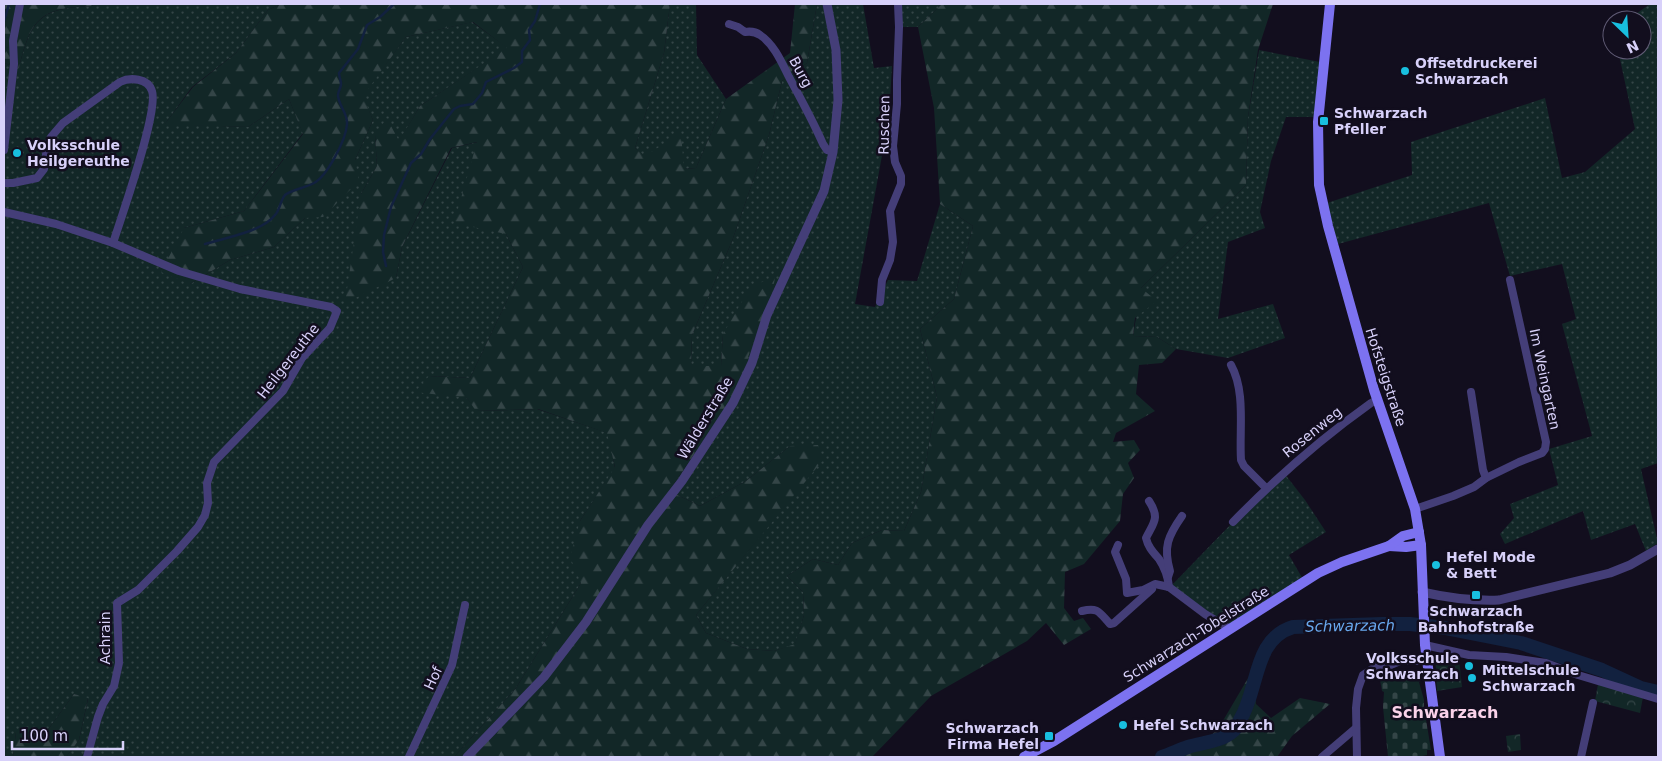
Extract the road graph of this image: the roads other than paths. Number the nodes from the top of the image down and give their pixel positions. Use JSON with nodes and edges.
{"nodes":[{"id":1,"x":20,"y":4,"type":"edge"},
{"id":2,"x":827,"y":4,"type":"edge"},
{"id":3,"x":898,"y":4,"type":"edge"},
{"id":4,"x":1330,"y":4,"type":"edge"},
{"id":5,"x":729,"y":24,"type":"dead end"},
{"id":6,"x":4,"y":150,"type":"edge"},
{"id":7,"x":833,"y":152,"type":"junction"},
{"id":8,"x":4,"y":183,"type":"edge"},
{"id":9,"x":4,"y":212,"type":"edge"},
{"id":10,"x":113,"y":243,"type":"junction"},
{"id":11,"x":1510,"y":280,"type":"dead end"},
{"id":12,"x":880,"y":302,"type":"dead end"},
{"id":13,"x":1231,"y":364,"type":"dead end"},
{"id":14,"x":1472,"y":392,"type":"dead end"},
{"id":15,"x":1377,"y":400,"type":"junction"},
{"id":16,"x":1486,"y":478,"type":"junction"},
{"id":17,"x":1266,"y":488,"type":"junction"},
{"id":18,"x":1149,"y":502,"type":"dead end"},
{"id":19,"x":1416,"y":509,"type":"junction"},
{"id":20,"x":1182,"y":516,"type":"dead end"},
{"id":21,"x":1233,"y":522,"type":"dead end"},
{"id":22,"x":1420,"y":532,"type":"junction"},
{"id":23,"x":1118,"y":545,"type":"dead end"},
{"id":24,"x":1421,"y":545,"type":"junction"},
{"id":25,"x":1388,"y":546,"type":"junction"},
{"id":26,"x":1658,"y":549,"type":"edge"},
{"id":27,"x":1168,"y":576,"type":"junction"},
{"id":28,"x":1166,"y":586,"type":"junction"},
{"id":29,"x":1422,"y":592,"type":"junction"},
{"id":30,"x":117,"y":604,"type":"joint"},
{"id":31,"x":465,"y":605,"type":"dead end"},
{"id":32,"x":1082,"y":611,"type":"dead end"},
{"id":33,"x":1230,"y":629,"type":"junction"},
{"id":34,"x":1425,"y":645,"type":"junction"},
{"id":35,"x":1427,"y":661,"type":"junction"},
{"id":36,"x":1658,"y":699,"type":"edge"},
{"id":37,"x":1592,"y":703,"type":"dead end"},
{"id":38,"x":1356,"y":728,"type":"junction"},
{"id":39,"x":86,"y":757,"type":"edge"},
{"id":40,"x":409,"y":757,"type":"edge"},
{"id":41,"x":467,"y":757,"type":"edge"},
{"id":42,"x":1024,"y":757,"type":"edge"},
{"id":43,"x":1322,"y":757,"type":"edge"},
{"id":44,"x":1357,"y":757,"type":"edge"},
{"id":45,"x":1440,"y":757,"type":"edge"},
{"id":46,"x":1581,"y":757,"type":"edge"}],
"edges":[{"from":1,"to":6,"type":"street"},
{"from":2,"to":7,"type":"street","name":"Wälderstraße"},
{"from":3,"to":12,"type":"street","name":"Ruschen"},
{"from":4,"to":15,"type":"main road","name":"Hofsteigstraße"},
{"from":5,"to":7,"type":"street","name":"Burg"},
{"from":7,"to":41,"type":"street","name":"Wälderstraße"},
{"from":8,"to":10,"type":"street"},
{"from":9,"to":10,"type":"street","name":"Heilgereuthe"},
{"from":10,"to":30,"type":"street","name":"Heilgereuthe"},
{"from":11,"to":16,"type":"street","name":"Im Weingarten"},
{"from":13,"to":17,"type":"street"},
{"from":14,"to":16,"type":"street"},
{"from":15,"to":17,"type":"street","name":"Rosenweg"},
{"from":15,"to":19,"type":"main road","name":"Hofsteigstraße"},
{"from":16,"to":19,"type":"street","name":"Im Weingarten"},
{"from":17,"to":21,"type":"street","name":"Rosenweg"},
{"from":18,"to":27,"type":"street"},
{"from":19,"to":22,"type":"main road","name":"Hofsteigstraße"},
{"from":20,"to":27,"type":"street"},
{"from":22,"to":24,"type":"main road","name":"Hofsteigstraße"},
{"from":22,"to":25,"type":"main road","name":"Schwarzach-Tobelstraße"},
{"from":23,"to":28,"type":"street"},
{"from":24,"to":25,"type":"main road","name":"Schwarzach-Tobelstraße"},
{"from":24,"to":29,"type":"main road","name":"Hofsteigstraße"},
{"from":25,"to":33,"type":"main road","name":"Schwarzach-Tobelstraße"},
{"from":26,"to":29,"type":"street"},
{"from":27,"to":28,"type":"street"},
{"from":28,"to":32,"type":"street"},
{"from":28,"to":33,"type":"street"},
{"from":29,"to":34,"type":"main road","name":"Hofsteigstraße"},
{"from":30,"to":39,"type":"street","name":"Achrain"},
{"from":31,"to":40,"type":"street","name":"Hof"},
{"from":33,"to":42,"type":"main road","name":"Schwarzach-Tobelstraße"},
{"from":34,"to":35,"type":"main road","name":"Hofsteigstraße"},
{"from":34,"to":36,"type":"street"},
{"from":35,"to":38,"type":"street"},
{"from":35,"to":45,"type":"main road","name":"Hofsteigstraße"},
{"from":37,"to":46,"type":"street"},
{"from":38,"to":43,"type":"street"},
{"from":38,"to":44,"type":"street"}]}
